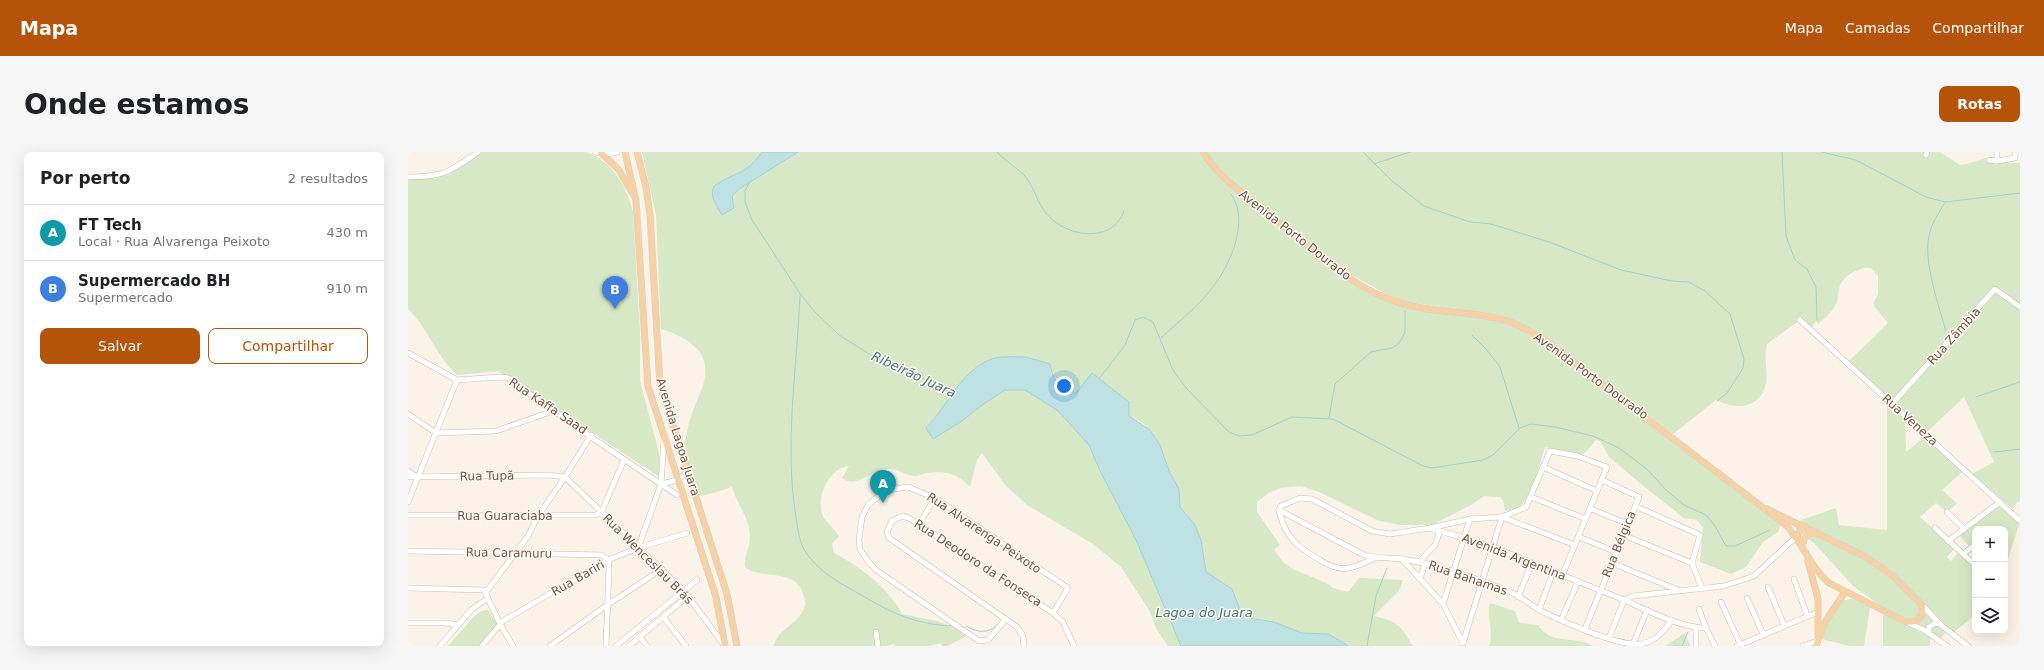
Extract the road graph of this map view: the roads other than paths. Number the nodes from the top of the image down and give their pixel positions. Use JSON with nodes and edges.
{"nodes":[{"id":1,"x":478,"y":152,"type":"edge"},
{"id":2,"x":618,"y":152,"type":"edge"},
{"id":3,"x":625,"y":152,"type":"edge"},
{"id":4,"x":637,"y":152,"type":"edge"},
{"id":5,"x":1203,"y":152,"type":"edge"},
{"id":6,"x":1997,"y":152,"type":"edge"},
{"id":7,"x":2015,"y":152,"type":"edge"},
{"id":8,"x":598,"y":153,"type":"edge"},
{"id":9,"x":1990,"y":160,"type":"dead end"},
{"id":10,"x":1997,"y":161,"type":"junction"},
{"id":11,"x":408,"y":177,"type":"edge"},
{"id":12,"x":636,"y":200,"type":"junction"},
{"id":13,"x":639,"y":252,"type":"junction"},
{"id":14,"x":653,"y":269,"type":"junction"},
{"id":15,"x":2020,"y":307,"type":"edge"},
{"id":16,"x":1800,"y":320,"type":"dead end"},
{"id":17,"x":408,"y":354,"type":"edge"},
{"id":18,"x":457,"y":380,"type":"junction"},
{"id":19,"x":1892,"y":404,"type":"junction"},
{"id":20,"x":553,"y":411,"type":"junction"},
{"id":21,"x":408,"y":414,"type":"edge"},
{"id":22,"x":436,"y":433,"type":"junction"},
{"id":23,"x":591,"y":435,"type":"junction"},
{"id":24,"x":664,"y":436,"type":"junction"},
{"id":25,"x":624,"y":460,"type":"junction"},
{"id":26,"x":1543,"y":467,"type":"junction"},
{"id":27,"x":408,"y":471,"type":"edge"},
{"id":28,"x":688,"y":472,"type":"junction"},
{"id":29,"x":408,"y":477,"type":"edge"},
{"id":30,"x":565,"y":477,"type":"junction"},
{"id":31,"x":418,"y":478,"type":"junction"},
{"id":32,"x":678,"y":480,"type":"junction"},
{"id":33,"x":1602,"y":480,"type":"junction"},
{"id":34,"x":661,"y":484,"type":"junction"},
{"id":35,"x":1597,"y":491,"type":"junction"},
{"id":36,"x":677,"y":495,"type":"dead end"},
{"id":37,"x":1531,"y":497,"type":"junction"},
{"id":38,"x":935,"y":498,"type":"junction"},
{"id":39,"x":408,"y":502,"type":"edge"},
{"id":40,"x":2000,"y":502,"type":"junction"},
{"id":41,"x":1635,"y":506,"type":"junction"},
{"id":42,"x":1591,"y":509,"type":"junction"},
{"id":43,"x":1767,"y":509,"type":"junction"},
{"id":44,"x":1279,"y":510,"type":"junction"},
{"id":45,"x":1948,"y":512,"type":"dead end"},
{"id":46,"x":601,"y":513,"type":"junction"},
{"id":47,"x":408,"y":515,"type":"edge"},
{"id":48,"x":538,"y":516,"type":"junction"},
{"id":49,"x":1502,"y":517,"type":"junction"},
{"id":50,"x":1470,"y":519,"type":"junction"},
{"id":51,"x":1586,"y":519,"type":"junction"},
{"id":52,"x":2020,"y":521,"type":"edge"},
{"id":53,"x":919,"y":524,"type":"junction"},
{"id":54,"x":1628,"y":524,"type":"junction"},
{"id":55,"x":1805,"y":526,"type":"junction"},
{"id":56,"x":1430,"y":528,"type":"junction"},
{"id":57,"x":1935,"y":528,"type":"dead end"},
{"id":58,"x":1964,"y":529,"type":"junction"},
{"id":59,"x":1440,"y":531,"type":"junction"},
{"id":60,"x":1817,"y":532,"type":"junction"},
{"id":61,"x":687,"y":533,"type":"dead end"},
{"id":62,"x":1623,"y":534,"type":"junction"},
{"id":63,"x":1464,"y":537,"type":"junction"},
{"id":64,"x":1579,"y":537,"type":"junction"},
{"id":65,"x":1796,"y":537,"type":"junction"},
{"id":66,"x":1948,"y":541,"type":"junction"},
{"id":67,"x":1575,"y":545,"type":"junction"},
{"id":68,"x":1493,"y":546,"type":"junction"},
{"id":69,"x":1802,"y":547,"type":"junction"},
{"id":70,"x":1972,"y":547,"type":"edge"},
{"id":71,"x":638,"y":548,"type":"junction"},
{"id":72,"x":408,"y":551,"type":"edge"},
{"id":73,"x":516,"y":552,"type":"junction"},
{"id":74,"x":1616,"y":552,"type":"junction"},
{"id":75,"x":1963,"y":554,"type":"junction"},
{"id":76,"x":1807,"y":556,"type":"junction"},
{"id":77,"x":1375,"y":558,"type":"junction"},
{"id":78,"x":1402,"y":558,"type":"junction"},
{"id":79,"x":608,"y":560,"type":"junction"},
{"id":80,"x":1972,"y":562,"type":"edge"},
{"id":81,"x":1422,"y":563,"type":"junction"},
{"id":82,"x":1532,"y":563,"type":"junction"},
{"id":83,"x":1612,"y":563,"type":"junction"},
{"id":84,"x":1692,"y":563,"type":"junction"},
{"id":85,"x":662,"y":570,"type":"junction"},
{"id":86,"x":1453,"y":572,"type":"junction"},
{"id":87,"x":1553,"y":572,"type":"junction"},
{"id":88,"x":1562,"y":576,"type":"junction"},
{"id":89,"x":1420,"y":579,"type":"junction"},
{"id":90,"x":1794,"y":579,"type":"dead end"},
{"id":91,"x":697,"y":580,"type":"dead end"},
{"id":92,"x":1482,"y":582,"type":"junction"},
{"id":93,"x":1578,"y":582,"type":"junction"},
{"id":94,"x":1768,"y":587,"type":"dead end"},
{"id":95,"x":408,"y":588,"type":"edge"},
{"id":96,"x":1702,"y":588,"type":"junction"},
{"id":97,"x":1679,"y":590,"type":"junction"},
{"id":98,"x":684,"y":591,"type":"junction"},
{"id":99,"x":1600,"y":591,"type":"junction"},
{"id":100,"x":486,"y":592,"type":"junction"},
{"id":101,"x":1845,"y":592,"type":"junction"},
{"id":102,"x":688,"y":596,"type":"junction"},
{"id":103,"x":1518,"y":597,"type":"junction"},
{"id":104,"x":1747,"y":598,"type":"dead end"},
{"id":105,"x":1842,"y":598,"type":"junction"},
{"id":106,"x":487,"y":599,"type":"junction"},
{"id":107,"x":1624,"y":600,"type":"junction"},
{"id":108,"x":1721,"y":602,"type":"dead end"},
{"id":109,"x":1871,"y":603,"type":"junction"},
{"id":110,"x":1443,"y":604,"type":"junction"},
{"id":111,"x":607,"y":605,"type":"junction"},
{"id":112,"x":1922,"y":605,"type":"junction"},
{"id":113,"x":1698,"y":609,"type":"dead end"},
{"id":114,"x":1539,"y":610,"type":"junction"},
{"id":115,"x":1647,"y":610,"type":"junction"},
{"id":116,"x":1818,"y":612,"type":"junction"},
{"id":117,"x":1053,"y":613,"type":"junction"},
{"id":118,"x":1807,"y":615,"type":"junction"},
{"id":119,"x":664,"y":618,"type":"junction"},
{"id":120,"x":1006,"y":620,"type":"junction"},
{"id":121,"x":1561,"y":620,"type":"junction"},
{"id":122,"x":1672,"y":620,"type":"junction"},
{"id":123,"x":1906,"y":622,"type":"junction"},
{"id":124,"x":408,"y":623,"type":"edge"},
{"id":125,"x":500,"y":624,"type":"junction"},
{"id":126,"x":457,"y":625,"type":"junction"},
{"id":127,"x":1784,"y":625,"type":"junction"},
{"id":128,"x":1942,"y":626,"type":"junction"},
{"id":129,"x":1696,"y":628,"type":"junction"},
{"id":130,"x":1706,"y":628,"type":"junction"},
{"id":131,"x":1585,"y":629,"type":"junction"},
{"id":132,"x":635,"y":631,"type":"junction"},
{"id":133,"x":876,"y":632,"type":"dead end"},
{"id":134,"x":1929,"y":633,"type":"junction"},
{"id":135,"x":1763,"y":634,"type":"junction"},
{"id":136,"x":640,"y":637,"type":"junction"},
{"id":137,"x":1609,"y":638,"type":"junction"},
{"id":138,"x":1817,"y":641,"type":"edge"},
{"id":139,"x":1633,"y":644,"type":"junction"},
{"id":140,"x":440,"y":646,"type":"edge"},
{"id":141,"x":482,"y":646,"type":"edge"},
{"id":142,"x":513,"y":646,"type":"edge"},
{"id":143,"x":550,"y":646,"type":"edge"},
{"id":144,"x":606,"y":646,"type":"edge"},
{"id":145,"x":616,"y":646,"type":"edge"},
{"id":146,"x":629,"y":646,"type":"edge"},
{"id":147,"x":647,"y":646,"type":"edge"},
{"id":148,"x":686,"y":646,"type":"edge"},
{"id":149,"x":725,"y":646,"type":"edge"},
{"id":150,"x":737,"y":646,"type":"edge"},
{"id":151,"x":878,"y":646,"type":"edge"},
{"id":152,"x":1024,"y":646,"type":"edge"},
{"id":153,"x":1074,"y":646,"type":"edge"},
{"id":154,"x":1696,"y":646,"type":"edge"},
{"id":155,"x":1715,"y":646,"type":"edge"},
{"id":156,"x":1740,"y":646,"type":"edge"},
{"id":157,"x":1803,"y":646,"type":"edge"},
{"id":158,"x":1947,"y":646,"type":"edge"},
{"id":159,"x":1968,"y":646,"type":"edge"}],
"edges":[{"from":1,"to":11,"type":"street"},
{"from":2,"to":8,"type":"street"},
{"from":3,"to":12,"type":"main road","name":"Avenida Lagoa Juara"},
{"from":4,"to":14,"type":"main road","name":"Avenida Lagoa Juara"},
{"from":5,"to":43,"type":"main road","name":"Avenida Porto Dourado"},
{"from":6,"to":10,"type":"street"},
{"from":7,"to":10,"type":"street"},
{"from":8,"to":12,"type":"main road"},
{"from":9,"to":10,"type":"street"},
{"from":12,"to":13,"type":"main road","name":"Avenida Lagoa Juara"},
{"from":13,"to":14,"type":"main road"},
{"from":13,"to":24,"type":"main road","name":"Avenida Lagoa Juara"},
{"from":14,"to":28,"type":"main road","name":"Avenida Lagoa Juara"},
{"from":15,"to":19,"type":"street","name":"Rua Zâmbia"},
{"from":16,"to":19,"type":"street","name":"Rua Veneza"},
{"from":17,"to":18,"type":"street"},
{"from":18,"to":20,"type":"street","name":"Rua Kaffa Saad"},
{"from":18,"to":22,"type":"street"},
{"from":19,"to":40,"type":"street","name":"Rua Veneza"},
{"from":20,"to":22,"type":"street"},
{"from":20,"to":23,"type":"street","name":"Rua Kaffa Saad"},
{"from":21,"to":22,"type":"street"},
{"from":22,"to":31,"type":"street"},
{"from":23,"to":25,"type":"street","name":"Rua Kaffa Saad"},
{"from":23,"to":30,"type":"street"},
{"from":24,"to":32,"type":"main road","name":"Avenida Lagoa Juara"},
{"from":24,"to":34,"type":"street"},
{"from":25,"to":34,"type":"street","name":"Rua Kaffa Saad"},
{"from":25,"to":46,"type":"street"},
{"from":26,"to":33,"type":"street"},
{"from":26,"to":35,"type":"street"},
{"from":26,"to":37,"type":"street"},
{"from":27,"to":31,"type":"street"},
{"from":28,"to":32,"type":"street"},
{"from":28,"to":150,"type":"main road","name":"Avenida Lagoa Juara"},
{"from":29,"to":31,"type":"street","name":"Rua Tupã"},
{"from":30,"to":31,"type":"street","name":"Rua Tupã"},
{"from":30,"to":46,"type":"street","name":"Rua Wenceslau Brás"},
{"from":30,"to":48,"type":"street"},
{"from":31,"to":39,"type":"street"},
{"from":32,"to":34,"type":"street"},
{"from":32,"to":149,"type":"main road","name":"Avenida Lagoa Juara"},
{"from":33,"to":35,"type":"street"},
{"from":33,"to":41,"type":"street","name":"Rua Bélgica"},
{"from":34,"to":36,"type":"street","name":"Rua Kaffa Saad"},
{"from":34,"to":71,"type":"street"},
{"from":35,"to":42,"type":"street"},
{"from":37,"to":49,"type":"street"},
{"from":37,"to":51,"type":"street"},
{"from":38,"to":53,"type":"street"},
{"from":38,"to":117,"type":"street","name":"Rua Alvarenga Peixoto"},
{"from":38,"to":120,"type":"street","name":"Rua Alvarenga Peixoto"},
{"from":40,"to":52,"type":"street","name":"Rua Veneza"},
{"from":40,"to":58,"type":"street"},
{"from":41,"to":54,"type":"street","name":"Rua Bélgica"},
{"from":41,"to":84,"type":"street"},
{"from":42,"to":51,"type":"street"},
{"from":42,"to":54,"type":"street"},
{"from":43,"to":55,"type":"main road","name":"Avenida Porto Dourado"},
{"from":43,"to":65,"type":"main road","name":"Avenida Porto Dourado"},
{"from":44,"to":56,"type":"street","name":"Avenida Argentina"},
{"from":44,"to":77,"type":"street","name":"Rua Bahamas"},
{"from":44,"to":77,"type":"street"},
{"from":45,"to":58,"type":"street"},
{"from":46,"to":48,"type":"street","name":"Rua Guaraciaba"},
{"from":46,"to":71,"type":"street","name":"Rua Wenceslau Brás"},
{"from":47,"to":48,"type":"street","name":"Rua Guaraciaba"},
{"from":48,"to":73,"type":"street"},
{"from":49,"to":50,"type":"street"},
{"from":49,"to":67,"type":"street"},
{"from":49,"to":68,"type":"street"},
{"from":50,"to":56,"type":"street"},
{"from":50,"to":63,"type":"street"},
{"from":51,"to":64,"type":"street"},
{"from":53,"to":117,"type":"street","name":"Rua Deodoro da Fonseca"},
{"from":53,"to":120,"type":"street","name":"Rua Deodoro da Fonseca"},
{"from":54,"to":62,"type":"street","name":"Rua Bélgica"},
{"from":55,"to":60,"type":"main road","name":"Avenida Porto Dourado"},
{"from":55,"to":65,"type":"main road"},
{"from":56,"to":59,"type":"street","name":"Avenida Argentina"},
{"from":57,"to":66,"type":"street"},
{"from":58,"to":66,"type":"street"},
{"from":59,"to":63,"type":"street","name":"Avenida Argentina"},
{"from":59,"to":81,"type":"street"},
{"from":60,"to":69,"type":"main road"},
{"from":60,"to":112,"type":"main road","name":"Avenida Porto Dourado"},
{"from":61,"to":71,"type":"street","name":"Rua Bariri"},
{"from":62,"to":74,"type":"street","name":"Rua Bélgica"},
{"from":62,"to":84,"type":"street"},
{"from":63,"to":68,"type":"street","name":"Avenida Argentina"},
{"from":63,"to":86,"type":"street"},
{"from":64,"to":67,"type":"street"},
{"from":64,"to":74,"type":"street"},
{"from":65,"to":69,"type":"main road","name":"Avenida Porto Dourado"},
{"from":65,"to":96,"type":"street"},
{"from":66,"to":75,"type":"street"},
{"from":67,"to":88,"type":"street"},
{"from":68,"to":82,"type":"street","name":"Avenida Argentina"},
{"from":68,"to":92,"type":"street"},
{"from":69,"to":76,"type":"main road","name":"Avenida Porto Dourado"},
{"from":70,"to":75,"type":"street"},
{"from":71,"to":79,"type":"street","name":"Rua Bariri"},
{"from":71,"to":85,"type":"street","name":"Rua Wenceslau Brás"},
{"from":72,"to":73,"type":"street","name":"Rua Caramuru"},
{"from":73,"to":79,"type":"street","name":"Rua Caramuru"},
{"from":73,"to":100,"type":"street"},
{"from":74,"to":83,"type":"street","name":"Rua Bélgica"},
{"from":75,"to":80,"type":"street"},
{"from":76,"to":101,"type":"main road","name":"Avenida Porto Dourado"},
{"from":76,"to":116,"type":"main road"},
{"from":77,"to":78,"type":"street","name":"Rua Bahamas"},
{"from":78,"to":81,"type":"street","name":"Rua Bahamas"},
{"from":78,"to":89,"type":"street"},
{"from":79,"to":111,"type":"street"},
{"from":79,"to":125,"type":"street","name":"Rua Bariri"},
{"from":81,"to":86,"type":"street","name":"Rua Bahamas"},
{"from":81,"to":89,"type":"street"},
{"from":82,"to":87,"type":"street","name":"Avenida Argentina"},
{"from":82,"to":103,"type":"street"},
{"from":83,"to":97,"type":"street"},
{"from":83,"to":99,"type":"street","name":"Rua Bélgica"},
{"from":84,"to":96,"type":"street"},
{"from":85,"to":98,"type":"street","name":"Rua Wenceslau Brás"},
{"from":85,"to":111,"type":"street"},
{"from":86,"to":92,"type":"street","name":"Rua Bahamas"},
{"from":86,"to":110,"type":"street"},
{"from":87,"to":88,"type":"street","name":"Avenida Argentina"},
{"from":87,"to":114,"type":"street"},
{"from":88,"to":93,"type":"street","name":"Avenida Argentina"},
{"from":89,"to":110,"type":"street"},
{"from":90,"to":118,"type":"street"},
{"from":91,"to":98,"type":"street"},
{"from":92,"to":103,"type":"street","name":"Rua Bahamas"},
{"from":92,"to":110,"type":"street"},
{"from":93,"to":99,"type":"street","name":"Avenida Argentina"},
{"from":93,"to":121,"type":"street"},
{"from":94,"to":127,"type":"street"},
{"from":95,"to":100,"type":"street"},
{"from":96,"to":97,"type":"street"},
{"from":97,"to":107,"type":"street"},
{"from":98,"to":102,"type":"street","name":"Rua Wenceslau Brás"},
{"from":98,"to":132,"type":"street"},
{"from":99,"to":107,"type":"street","name":"Avenida Argentina"},
{"from":99,"to":131,"type":"street","name":"Rua Bélgica"},
{"from":100,"to":106,"type":"street"},
{"from":101,"to":105,"type":"main road"},
{"from":101,"to":109,"type":"main road","name":"Avenida Porto Dourado"},
{"from":102,"to":119,"type":"street"},
{"from":102,"to":149,"type":"street","name":"Rua Wenceslau Brás"},
{"from":103,"to":114,"type":"street","name":"Rua Bahamas"},
{"from":104,"to":135,"type":"street"},
{"from":105,"to":109,"type":"main road"},
{"from":105,"to":138,"type":"main road"},
{"from":106,"to":125,"type":"street"},
{"from":106,"to":126,"type":"street"},
{"from":107,"to":115,"type":"street","name":"Avenida Argentina"},
{"from":107,"to":137,"type":"street"},
{"from":108,"to":156,"type":"street"},
{"from":109,"to":123,"type":"main road","name":"Avenida Porto Dourado"},
{"from":111,"to":143,"type":"street"},
{"from":111,"to":144,"type":"street"},
{"from":112,"to":123,"type":"main road"},
{"from":112,"to":128,"type":"street","name":"Avenida Porto Dourado"},
{"from":113,"to":130,"type":"street"},
{"from":114,"to":121,"type":"street","name":"Rua Bahamas"},
{"from":115,"to":122,"type":"street","name":"Avenida Argentina"},
{"from":115,"to":139,"type":"street"},
{"from":116,"to":118,"type":"street"},
{"from":116,"to":138,"type":"main road"},
{"from":117,"to":153,"type":"street","name":"Rua Deodoro da Fonseca"},
{"from":118,"to":127,"type":"street"},
{"from":119,"to":136,"type":"street"},
{"from":119,"to":148,"type":"street"},
{"from":120,"to":152,"type":"street","name":"Rua Deodoro da Fonseca"},
{"from":121,"to":131,"type":"street","name":"Rua Bahamas"},
{"from":122,"to":129,"type":"street","name":"Avenida Argentina"},
{"from":122,"to":139,"type":"street","name":"Rua Bahamas"},
{"from":123,"to":134,"type":"street","name":"Avenida Porto Dourado"},
{"from":124,"to":126,"type":"street"},
{"from":125,"to":141,"type":"street","name":"Rua Bariri"},
{"from":125,"to":142,"type":"street"},
{"from":126,"to":140,"type":"street"},
{"from":127,"to":135,"type":"street"},
{"from":128,"to":134,"type":"street"},
{"from":128,"to":159,"type":"street","name":"Avenida Porto Dourado"},
{"from":129,"to":130,"type":"street","name":"Avenida Argentina"},
{"from":129,"to":154,"type":"street"},
{"from":130,"to":155,"type":"street"},
{"from":131,"to":137,"type":"street","name":"Rua Bahamas"},
{"from":132,"to":136,"type":"street"},
{"from":132,"to":145,"type":"street"},
{"from":133,"to":151,"type":"street"},
{"from":134,"to":158,"type":"street","name":"Avenida Porto Dourado"},
{"from":135,"to":156,"type":"street"},
{"from":136,"to":146,"type":"street"},
{"from":136,"to":147,"type":"street"},
{"from":137,"to":139,"type":"street","name":"Rua Bahamas"},
{"from":138,"to":157,"type":"street"}]}
